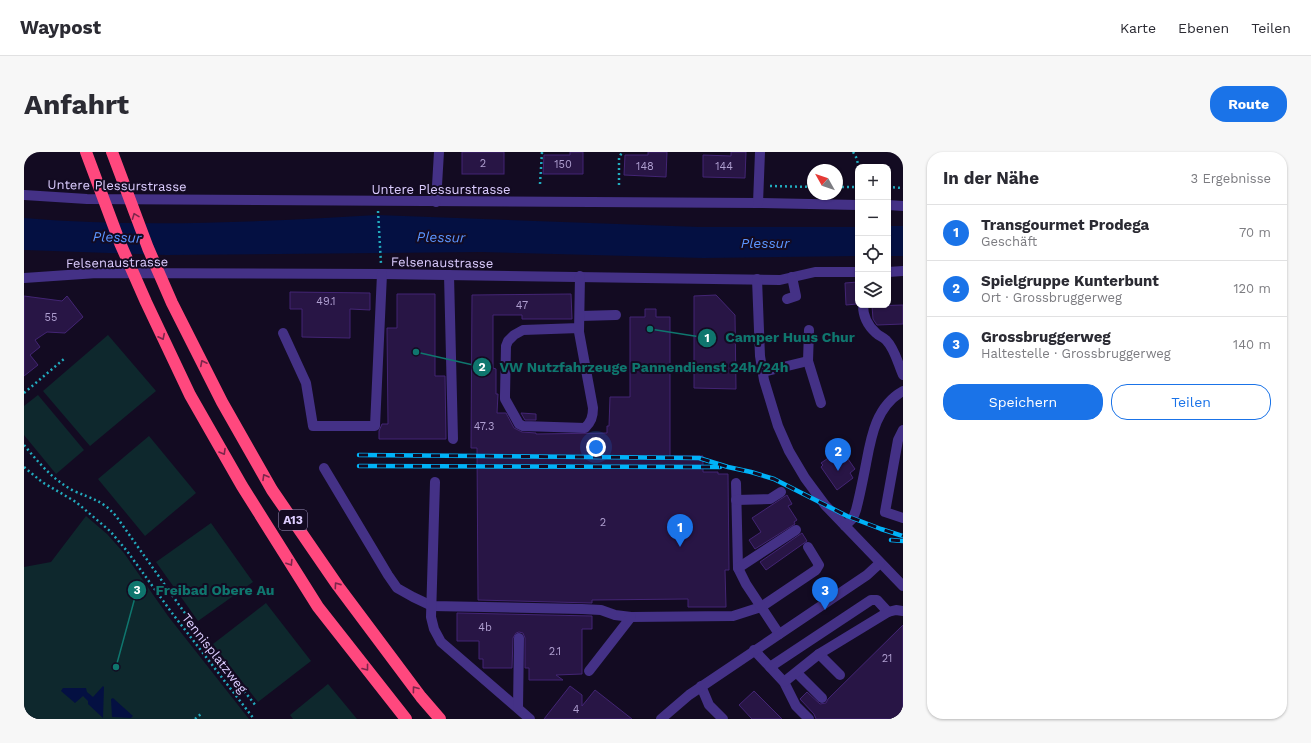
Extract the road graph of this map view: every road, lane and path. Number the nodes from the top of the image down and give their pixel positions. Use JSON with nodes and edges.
{"nodes":[{"id":1,"x":86,"y":152,"type":"edge"},
{"id":2,"x":112,"y":152,"type":"edge"},
{"id":3,"x":439,"y":152,"type":"edge"},
{"id":4,"x":542,"y":152,"type":"edge"},
{"id":5,"x":622,"y":152,"type":"edge"},
{"id":6,"x":760,"y":152,"type":"edge"},
{"id":7,"x":853,"y":152,"type":"edge"},
{"id":8,"x":858,"y":164,"type":"edge"},
{"id":9,"x":540,"y":184,"type":"dead end"},
{"id":10,"x":619,"y":185,"type":"dead end"},
{"id":11,"x":764,"y":186,"type":"dead end"},
{"id":12,"x":807,"y":187,"type":"edge"},
{"id":13,"x":843,"y":187,"type":"edge"},
{"id":14,"x":855,"y":187,"type":"edge"},
{"id":15,"x":891,"y":188,"type":"edge"},
{"id":16,"x":903,"y":188,"type":"edge"},
{"id":17,"x":24,"y":196,"type":"edge"},
{"id":18,"x":436,"y":202,"type":"junction"},
{"id":19,"x":758,"y":203,"type":"junction"},
{"id":20,"x":855,"y":205,"type":"edge"},
{"id":21,"x":891,"y":205,"type":"edge"},
{"id":22,"x":903,"y":206,"type":"edge"},
{"id":23,"x":378,"y":208,"type":"dead end"},
{"id":24,"x":381,"y":258,"type":"dead end"},
{"id":25,"x":903,"y":271,"type":"edge"},
{"id":26,"x":855,"y":272,"type":"edge"},
{"id":27,"x":891,"y":272,"type":"edge"},
{"id":28,"x":382,"y":274,"type":"junction"},
{"id":29,"x":449,"y":275,"type":"junction"},
{"id":30,"x":580,"y":276,"type":"junction"},
{"id":31,"x":792,"y":277,"type":"junction"},
{"id":32,"x":24,"y":278,"type":"edge"},
{"id":33,"x":757,"y":279,"type":"junction"},
{"id":34,"x":787,"y":299,"type":"dead end"},
{"id":35,"x":863,"y":308,"type":"edge"},
{"id":36,"x":616,"y":315,"type":"dead end"},
{"id":37,"x":580,"y":316,"type":"junction"},
{"id":38,"x":579,"y":328,"type":"junction"},
{"id":39,"x":809,"y":330,"type":"dead end"},
{"id":40,"x":283,"y":333,"type":"dead end"},
{"id":41,"x":64,"y":359,"type":"dead end"},
{"id":42,"x":808,"y":361,"type":"junction"},
{"id":43,"x":762,"y":372,"type":"junction"},
{"id":44,"x":903,"y":375,"type":"edge"},
{"id":45,"x":903,"y":391,"type":"edge"},
{"id":46,"x":24,"y":393,"type":"edge"},
{"id":47,"x":821,"y":403,"type":"dead end"},
{"id":48,"x":903,"y":430,"type":"edge"},
{"id":49,"x":453,"y":439,"type":"dead end"},
{"id":50,"x":24,"y":445,"type":"edge"},
{"id":51,"x":24,"y":467,"type":"edge"},
{"id":52,"x":324,"y":468,"type":"dead end"},
{"id":53,"x":436,"y":482,"type":"dead end"},
{"id":54,"x":736,"y":482,"type":"dead end"},
{"id":55,"x":781,"y":492,"type":"dead end"},
{"id":56,"x":736,"y":500,"type":"junction"},
{"id":57,"x":903,"y":518,"type":"edge"},
{"id":58,"x":845,"y":526,"type":"junction"},
{"id":59,"x":796,"y":530,"type":"dead end"},
{"id":60,"x":808,"y":547,"type":"dead end"},
{"id":61,"x":880,"y":563,"type":"junction"},
{"id":62,"x":738,"y":568,"type":"junction"},
{"id":63,"x":903,"y":586,"type":"edge"},
{"id":64,"x":432,"y":606,"type":"junction"},
{"id":65,"x":761,"y":607,"type":"junction"},
{"id":66,"x":903,"y":611,"type":"edge"},
{"id":67,"x":888,"y":612,"type":"junction"},
{"id":68,"x":632,"y":617,"type":"junction"},
{"id":69,"x":779,"y":634,"type":"junction"},
{"id":70,"x":519,"y":638,"type":"dead end"},
{"id":71,"x":754,"y":650,"type":"junction"},
{"id":72,"x":819,"y":654,"type":"junction"},
{"id":73,"x":770,"y":667,"type":"junction"},
{"id":74,"x":589,"y":671,"type":"dead end"},
{"id":75,"x":797,"y":673,"type":"junction"},
{"id":76,"x":840,"y":675,"type":"dead end"},
{"id":77,"x":784,"y":682,"type":"junction"},
{"id":78,"x":702,"y":686,"type":"junction"},
{"id":79,"x":822,"y":698,"type":"dead end"},
{"id":80,"x":256,"y":706,"type":"dead end"},
{"id":81,"x":518,"y":708,"type":"junction"},
{"id":82,"x":201,"y":714,"type":"dead end"},
{"id":83,"x":195,"y":719,"type":"edge"},
{"id":84,"x":254,"y":719,"type":"edge"},
{"id":85,"x":406,"y":719,"type":"edge"},
{"id":86,"x":440,"y":719,"type":"edge"},
{"id":87,"x":530,"y":719,"type":"edge"},
{"id":88,"x":661,"y":719,"type":"edge"},
{"id":89,"x":723,"y":719,"type":"edge"},
{"id":90,"x":809,"y":719,"type":"edge"}],
"edges":[{"from":1,"to":85,"type":"highway","number":"A13","one_way":true},
{"from":86,"to":2,"type":"highway","number":"A13","one_way":true},
{"from":3,"to":18,"type":"street"},
{"from":4,"to":9,"type":"path"},
{"from":5,"to":10,"type":"path"},
{"from":6,"to":19,"type":"street"},
{"from":7,"to":8,"type":"path"},
{"from":11,"to":12,"type":"path"},
{"from":13,"to":14,"type":"path"},
{"from":15,"to":16,"type":"path"},
{"from":17,"to":18,"type":"street","name":"Untere Plessurstrasse"},
{"from":18,"to":19,"type":"street","name":"Untere Plessurstrasse"},
{"from":19,"to":20,"type":"street","name":"Untere Plessurstrasse"},
{"from":21,"to":22,"type":"street"},
{"from":23,"to":24,"type":"path"},
{"from":25,"to":27,"type":"street"},
{"from":26,"to":31,"type":"street","name":"Felsenaustrasse"},
{"from":28,"to":29,"type":"street","name":"Felsenaustrasse"},
{"from":28,"to":32,"type":"street","name":"Felsenaustrasse"},
{"from":28,"to":40,"type":"street"},
{"from":29,"to":30,"type":"street","name":"Felsenaustrasse"},
{"from":29,"to":49,"type":"street"},
{"from":30,"to":33,"type":"street","name":"Felsenaustrasse"},
{"from":30,"to":37,"type":"street"},
{"from":31,"to":33,"type":"street","name":"Felsenaustrasse"},
{"from":31,"to":34,"type":"street"},
{"from":33,"to":43,"type":"street"},
{"from":35,"to":44,"type":"street"},
{"from":36,"to":37,"type":"street"},
{"from":37,"to":38,"type":"street"},
{"from":38,"to":38,"type":"street"},
{"from":39,"to":42,"type":"street"},
{"from":41,"to":46,"type":"path"},
{"from":42,"to":43,"type":"street"},
{"from":42,"to":47,"type":"street"},
{"from":43,"to":58,"type":"street"},
{"from":45,"to":58,"type":"street"},
{"from":48,"to":57,"type":"street"},
{"from":50,"to":80,"type":"path"},
{"from":51,"to":84,"type":"path","name":"Tennisplatzweg"},
{"from":52,"to":64,"type":"street"},
{"from":53,"to":64,"type":"street"},
{"from":54,"to":56,"type":"street"},
{"from":55,"to":56,"type":"street"},
{"from":56,"to":62,"type":"street"},
{"from":58,"to":61,"type":"street"},
{"from":59,"to":62,"type":"street"},
{"from":60,"to":65,"type":"street"},
{"from":61,"to":63,"type":"street"},
{"from":61,"to":69,"type":"street"},
{"from":62,"to":65,"type":"street"},
{"from":64,"to":68,"type":"street"},
{"from":64,"to":81,"type":"street"},
{"from":65,"to":68,"type":"street"},
{"from":65,"to":69,"type":"street"},
{"from":66,"to":67,"type":"street"},
{"from":67,"to":72,"type":"street"},
{"from":67,"to":73,"type":"street"},
{"from":68,"to":74,"type":"street"},
{"from":69,"to":71,"type":"street"},
{"from":70,"to":81,"type":"street"},
{"from":71,"to":73,"type":"street"},
{"from":71,"to":78,"type":"street"},
{"from":72,"to":75,"type":"street"},
{"from":72,"to":76,"type":"street"},
{"from":73,"to":77,"type":"street"},
{"from":75,"to":77,"type":"street"},
{"from":75,"to":79,"type":"street"},
{"from":77,"to":90,"type":"street"},
{"from":78,"to":88,"type":"street"},
{"from":78,"to":89,"type":"street"},
{"from":81,"to":87,"type":"street"},
{"from":82,"to":83,"type":"path"}]}
